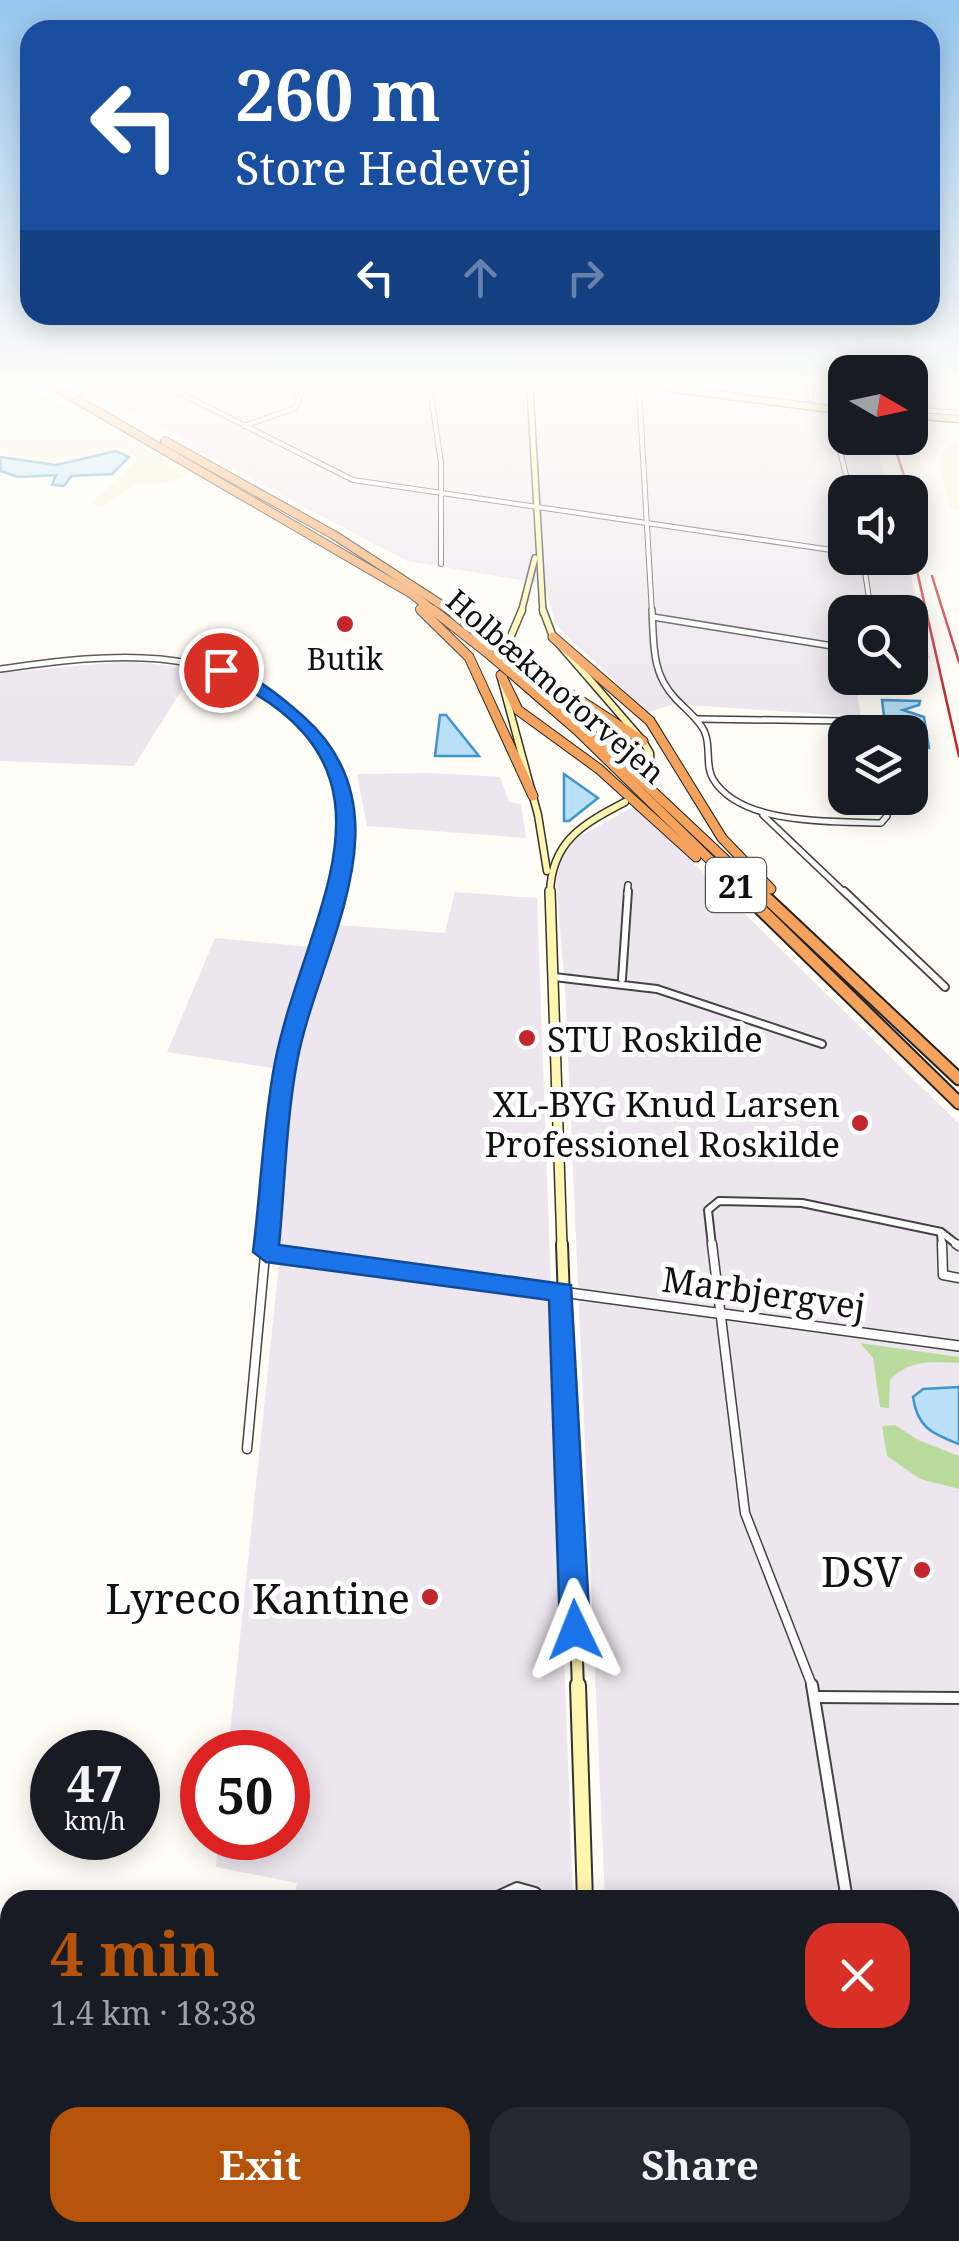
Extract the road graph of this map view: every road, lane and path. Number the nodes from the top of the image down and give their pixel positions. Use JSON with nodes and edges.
{"nodes":[{"id":1,"x":239,"y":493,"type":"edge"},
{"id":2,"x":255,"y":493,"type":"edge"},
{"id":3,"x":435,"y":493,"type":"edge"},
{"id":4,"x":534,"y":493,"type":"edge"},
{"id":5,"x":646,"y":493,"type":"edge"},
{"id":6,"x":443,"y":494,"type":"junction"},
{"id":7,"x":535,"y":507,"type":"junction"},
{"id":8,"x":648,"y":523,"type":"junction"},
{"id":9,"x":536,"y":545,"type":"junction"},
{"id":10,"x":828,"y":549,"type":"edge"},
{"id":11,"x":441,"y":564,"type":"dead end"},
{"id":12,"x":366,"y":566,"type":"junction"},
{"id":13,"x":653,"y":617,"type":"junction"},
{"id":14,"x":553,"y":636,"type":"junction"},
{"id":15,"x":828,"y":645,"type":"edge"},
{"id":16,"x":512,"y":654,"type":"junction"},
{"id":17,"x":0,"y":669,"type":"edge"},
{"id":18,"x":505,"y":673,"type":"junction"},
{"id":19,"x":697,"y":719,"type":"junction"},
{"id":20,"x":828,"y":720,"type":"edge"},
{"id":21,"x":643,"y":742,"type":"junction"},
{"id":22,"x":651,"y":772,"type":"dead end"},
{"id":23,"x":533,"y":796,"type":"junction"},
{"id":24,"x":625,"y":802,"type":"dead end"},
{"id":25,"x":763,"y":815,"type":"junction"},
{"id":26,"x":887,"y":815,"type":"edge"},
{"id":27,"x":628,"y":885,"type":"dead end"},
{"id":28,"x":550,"y":889,"type":"junction"},
{"id":29,"x":784,"y":932,"type":"junction"},
{"id":30,"x":808,"y":935,"type":"junction"},
{"id":31,"x":554,"y":977,"type":"junction"},
{"id":32,"x":622,"y":979,"type":"junction"},
{"id":33,"x":945,"y":987,"type":"dead end"},
{"id":34,"x":822,"y":1044,"type":"dead end"},
{"id":35,"x":959,"y":1079,"type":"edge"},
{"id":36,"x":959,"y":1103,"type":"edge"},
{"id":37,"x":941,"y":1232,"type":"junction"},
{"id":38,"x":959,"y":1246,"type":"edge"},
{"id":39,"x":266,"y":1252,"type":"junction"},
{"id":40,"x":959,"y":1278,"type":"edge"},
{"id":41,"x":562,"y":1292,"type":"junction"},
{"id":42,"x":720,"y":1315,"type":"junction"},
{"id":43,"x":959,"y":1346,"type":"edge"},
{"id":44,"x":246,"y":1449,"type":"dead end"},
{"id":45,"x":817,"y":1697,"type":"junction"},
{"id":46,"x":959,"y":1698,"type":"edge"},
{"id":47,"x":585,"y":1890,"type":"edge"},
{"id":48,"x":846,"y":1890,"type":"edge"}],
"edges":[{"from":1,"to":12,"type":"highway","name":"Holbækmotorvejen","number":"21"},
{"from":2,"to":16,"type":"highway","name":"Holbækmotorvejen","number":"21","bridge":true},
{"from":3,"to":6,"type":"street"},
{"from":4,"to":7,"type":"main road"},
{"from":5,"to":8,"type":"street"},
{"from":6,"to":7,"type":"street"},
{"from":6,"to":11,"type":"street"},
{"from":7,"to":8,"type":"street"},
{"from":7,"to":9,"type":"main road"},
{"from":8,"to":10,"type":"street"},
{"from":8,"to":13,"type":"street"},
{"from":9,"to":14,"type":"main road"},
{"from":9,"to":18,"type":"main road"},
{"from":12,"to":18,"type":"highway","name":"Holbækmotorvejen","number":"21","bridge":true},
{"from":12,"to":23,"type":"highway"},
{"from":13,"to":15,"type":"street"},
{"from":13,"to":19,"type":"street"},
{"from":14,"to":21,"type":"main road"},
{"from":14,"to":30,"type":"highway"},
{"from":16,"to":21,"type":"highway"},
{"from":16,"to":30,"type":"highway","name":"Holbækmotorvejen","number":"21"},
{"from":17,"to":39,"type":"street"},
{"from":18,"to":23,"type":"main road"},
{"from":18,"to":29,"type":"highway","name":"Holbækmotorvejen","number":"21"},
{"from":18,"to":29,"type":"highway"},
{"from":19,"to":20,"type":"street"},
{"from":19,"to":25,"type":"street"},
{"from":21,"to":22,"type":"main road"},
{"from":23,"to":28,"type":"main road"},
{"from":24,"to":28,"type":"main road"},
{"from":25,"to":26,"type":"street"},
{"from":25,"to":33,"type":"street"},
{"from":27,"to":32,"type":"street"},
{"from":28,"to":31,"type":"main road"},
{"from":29,"to":36,"type":"highway","name":"Holbækmotorvejen","number":"21"},
{"from":30,"to":35,"type":"highway","name":"Holbækmotorvejen","number":"21"},
{"from":31,"to":32,"type":"street"},
{"from":31,"to":41,"type":"main road"},
{"from":32,"to":34,"type":"street"},
{"from":37,"to":38,"type":"street"},
{"from":37,"to":40,"type":"street"},
{"from":37,"to":42,"type":"street"},
{"from":39,"to":41,"type":"street"},
{"from":39,"to":44,"type":"street"},
{"from":41,"to":42,"type":"street","name":"Marbjergvej"},
{"from":41,"to":47,"type":"main road"},
{"from":42,"to":43,"type":"street","name":"Marbjergvej"},
{"from":42,"to":45,"type":"street"},
{"from":45,"to":46,"type":"street"},
{"from":45,"to":48,"type":"street"}]}
